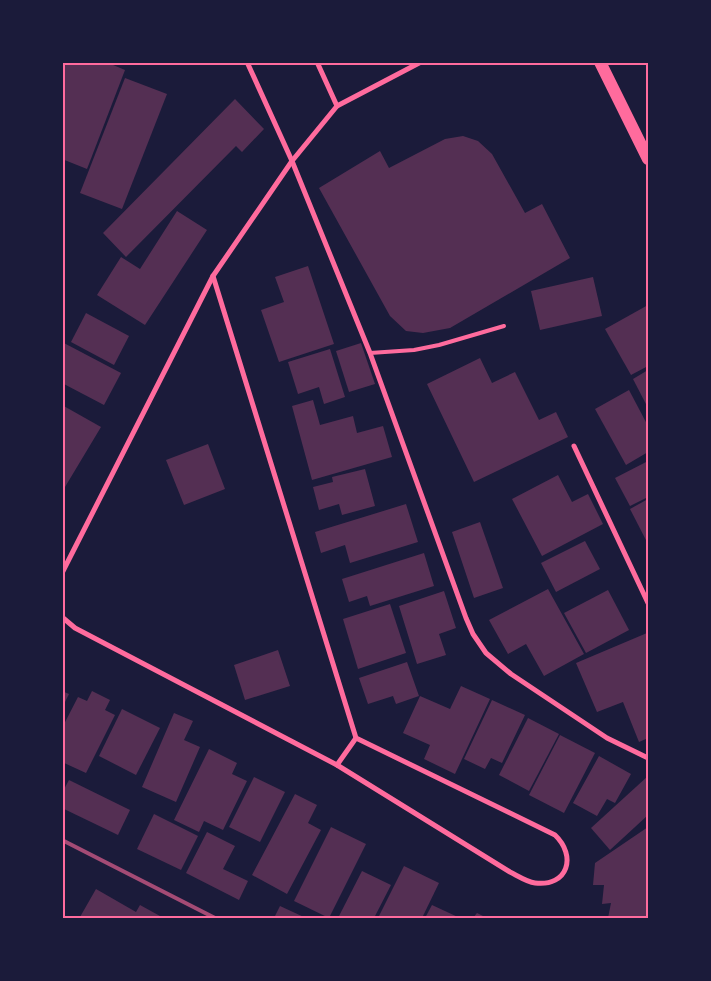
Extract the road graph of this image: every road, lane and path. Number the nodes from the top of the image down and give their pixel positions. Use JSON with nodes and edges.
{"nodes":[{"id":1,"x":247,"y":62,"type":"edge"},
{"id":2,"x":317,"y":62,"type":"edge"},
{"id":3,"x":421,"y":62,"type":"edge"},
{"id":4,"x":600,"y":62,"type":"edge"},
{"id":5,"x":337,"y":106,"type":"junction"},
{"id":6,"x":648,"y":159,"type":"edge"},
{"id":7,"x":292,"y":161,"type":"junction"},
{"id":8,"x":213,"y":276,"type":"junction"},
{"id":9,"x":504,"y":326,"type":"dead end"},
{"id":10,"x":370,"y":353,"type":"junction"},
{"id":11,"x":574,"y":446,"type":"dead end"},
{"id":12,"x":62,"y":573,"type":"edge"},
{"id":13,"x":648,"y":603,"type":"edge"},
{"id":14,"x":62,"y":617,"type":"edge"},
{"id":15,"x":356,"y":738,"type":"junction"},
{"id":16,"x":648,"y":758,"type":"edge"},
{"id":17,"x":337,"y":765,"type":"junction"}],
"edges":[{"from":1,"to":7,"type":"street"},
{"from":2,"to":5,"type":"street"},
{"from":3,"to":5,"type":"street"},
{"from":4,"to":6,"type":"main road"},
{"from":5,"to":7,"type":"street"},
{"from":7,"to":8,"type":"street"},
{"from":7,"to":10,"type":"street"},
{"from":8,"to":12,"type":"street"},
{"from":8,"to":15,"type":"street"},
{"from":9,"to":10,"type":"lane"},
{"from":10,"to":16,"type":"street"},
{"from":11,"to":13,"type":"street"},
{"from":14,"to":17,"type":"street"},
{"from":15,"to":17,"type":"street"},
{"from":15,"to":17,"type":"street"}]}
